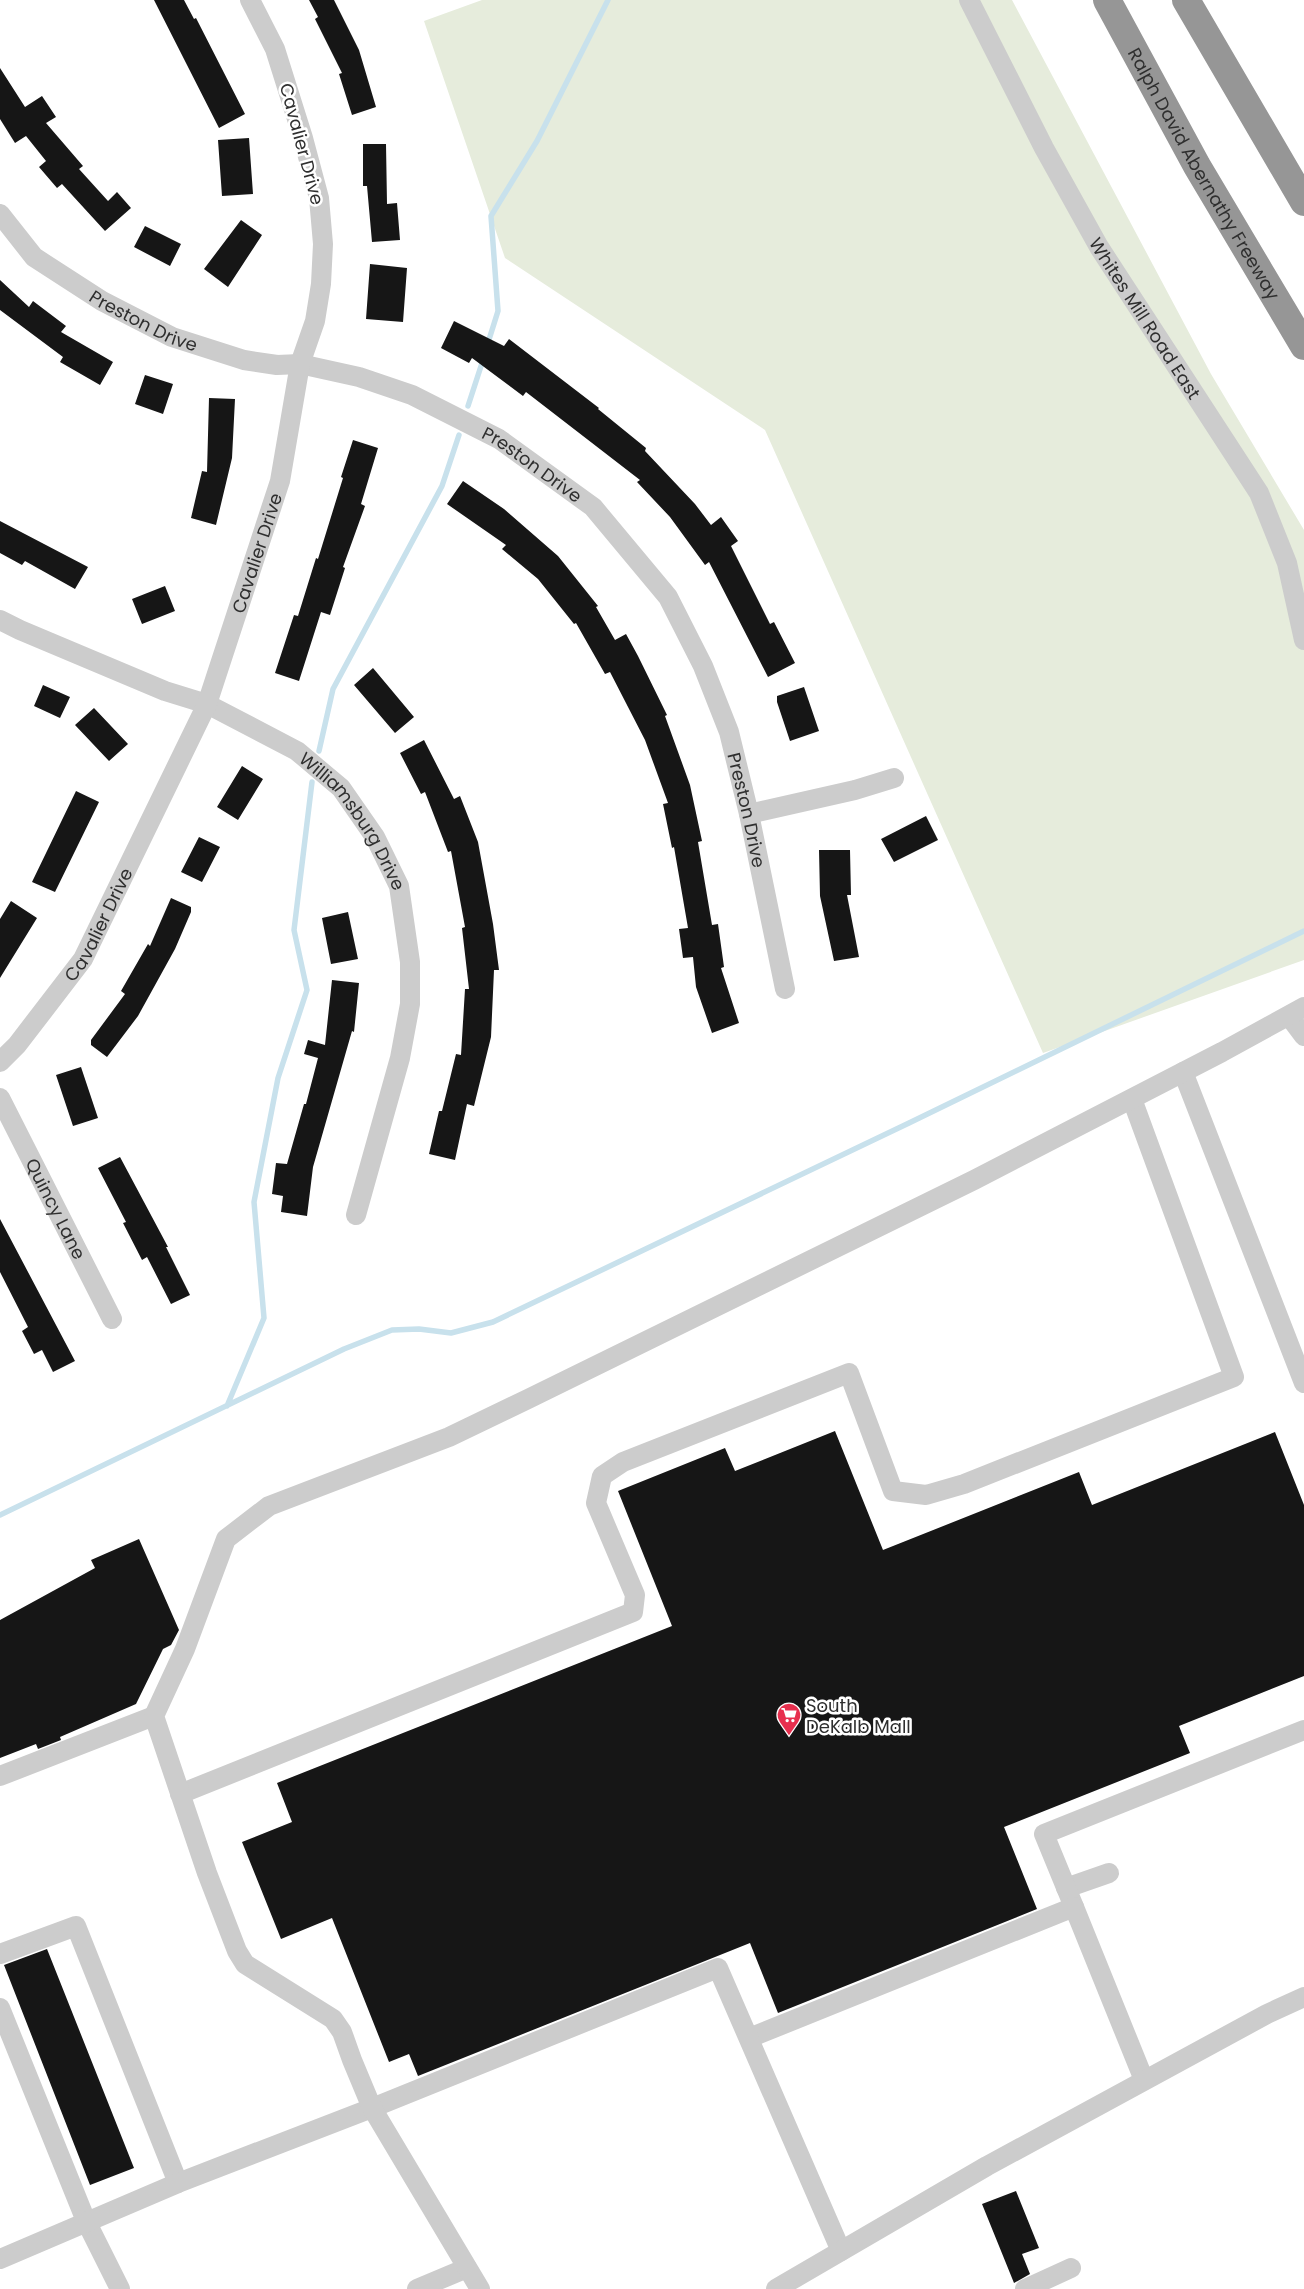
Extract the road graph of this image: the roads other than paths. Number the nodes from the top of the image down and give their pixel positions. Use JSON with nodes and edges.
{"nodes":[{"id":1,"x":250,"y":0,"type":"edge"},
{"id":2,"x":969,"y":0,"type":"edge"},
{"id":3,"x":1107,"y":0,"type":"edge"},
{"id":4,"x":1186,"y":0,"type":"edge"},
{"id":5,"x":1304,"y":202,"type":"edge"},
{"id":6,"x":0,"y":214,"type":"edge"},
{"id":7,"x":1304,"y":346,"type":"edge"},
{"id":8,"x":300,"y":364,"type":"junction"},
{"id":9,"x":0,"y":620,"type":"edge"},
{"id":10,"x":1304,"y":640,"type":"edge"},
{"id":11,"x":207,"y":704,"type":"junction"},
{"id":12,"x":894,"y":778,"type":"dead end"},
{"id":13,"x":749,"y":814,"type":"junction"},
{"id":14,"x":785,"y":989,"type":"dead end"},
{"id":15,"x":1296,"y":1012,"type":"edge"},
{"id":16,"x":1304,"y":1036,"type":"edge"},
{"id":17,"x":0,"y":1062,"type":"edge"},
{"id":18,"x":1183,"y":1072,"type":"junction"},
{"id":19,"x":0,"y":1098,"type":"edge"},
{"id":20,"x":1132,"y":1099,"type":"junction"},
{"id":21,"x":356,"y":1215,"type":"dead end"},
{"id":22,"x":112,"y":1319,"type":"dead end"},
{"id":23,"x":1304,"y":1383,"type":"edge"},
{"id":24,"x":154,"y":1716,"type":"junction"},
{"id":25,"x":1302,"y":1737,"type":"edge"},
{"id":26,"x":0,"y":1776,"type":"edge"},
{"id":27,"x":180,"y":1794,"type":"junction"},
{"id":28,"x":1109,"y":1873,"type":"dead end"},
{"id":29,"x":1066,"y":1888,"type":"junction"},
{"id":30,"x":1074,"y":1907,"type":"junction"},
{"id":31,"x":0,"y":1954,"type":"edge"},
{"id":32,"x":1304,"y":1996,"type":"edge"},
{"id":33,"x":0,"y":2008,"type":"edge"},
{"id":34,"x":749,"y":2038,"type":"junction"},
{"id":35,"x":1144,"y":2080,"type":"junction"},
{"id":36,"x":372,"y":2108,"type":"junction"},
{"id":37,"x":178,"y":2183,"type":"junction"},
{"id":38,"x":86,"y":2221,"type":"junction"},
{"id":39,"x":841,"y":2251,"type":"junction"},
{"id":40,"x":0,"y":2259,"type":"edge"},
{"id":41,"x":467,"y":2268,"type":"junction"},
{"id":42,"x":1071,"y":2268,"type":"dead end"},
{"id":43,"x":120,"y":2289,"type":"edge"},
{"id":44,"x":417,"y":2289,"type":"edge"},
{"id":45,"x":480,"y":2289,"type":"edge"},
{"id":46,"x":776,"y":2289,"type":"edge"},
{"id":47,"x":1025,"y":2289,"type":"edge"}],
"edges":[{"from":1,"to":8,"type":"street","name":"Cavalier Drive"},
{"from":2,"to":10,"type":"street","name":"Whites Mill Road East"},
{"from":3,"to":7,"type":"highway","name":"Ralph David Abernathy Freeway"},
{"from":4,"to":5,"type":"highway"},
{"from":6,"to":8,"type":"street","name":"Preston Drive"},
{"from":8,"to":11,"type":"street","name":"Cavalier Drive"},
{"from":8,"to":13,"type":"street","name":"Preston Drive"},
{"from":9,"to":11,"type":"street","name":"Williamsburg Drive"},
{"from":11,"to":17,"type":"street","name":"Cavalier Drive"},
{"from":11,"to":21,"type":"street","name":"Williamsburg Drive"},
{"from":12,"to":13,"type":"street"},
{"from":13,"to":14,"type":"street","name":"Preston Drive"},
{"from":15,"to":16,"type":"street"},
{"from":15,"to":18,"type":"street"},
{"from":18,"to":20,"type":"street"},
{"from":18,"to":23,"type":"street"},
{"from":19,"to":22,"type":"street","name":"Quincy Lane"},
{"from":20,"to":24,"type":"street"},
{"from":20,"to":27,"type":"street"},
{"from":24,"to":26,"type":"street"},
{"from":24,"to":27,"type":"street"},
{"from":25,"to":29,"type":"street"},
{"from":27,"to":36,"type":"street"},
{"from":28,"to":29,"type":"street"},
{"from":29,"to":30,"type":"street"},
{"from":30,"to":34,"type":"street"},
{"from":30,"to":35,"type":"street"},
{"from":31,"to":37,"type":"street"},
{"from":32,"to":35,"type":"street"},
{"from":33,"to":38,"type":"street"},
{"from":34,"to":36,"type":"street"},
{"from":34,"to":39,"type":"street"},
{"from":35,"to":39,"type":"street"},
{"from":36,"to":37,"type":"street"},
{"from":36,"to":41,"type":"street"},
{"from":37,"to":38,"type":"street"},
{"from":38,"to":40,"type":"street"},
{"from":38,"to":43,"type":"street"},
{"from":39,"to":46,"type":"street"},
{"from":41,"to":44,"type":"street"},
{"from":41,"to":45,"type":"street"},
{"from":42,"to":47,"type":"street"}]}
